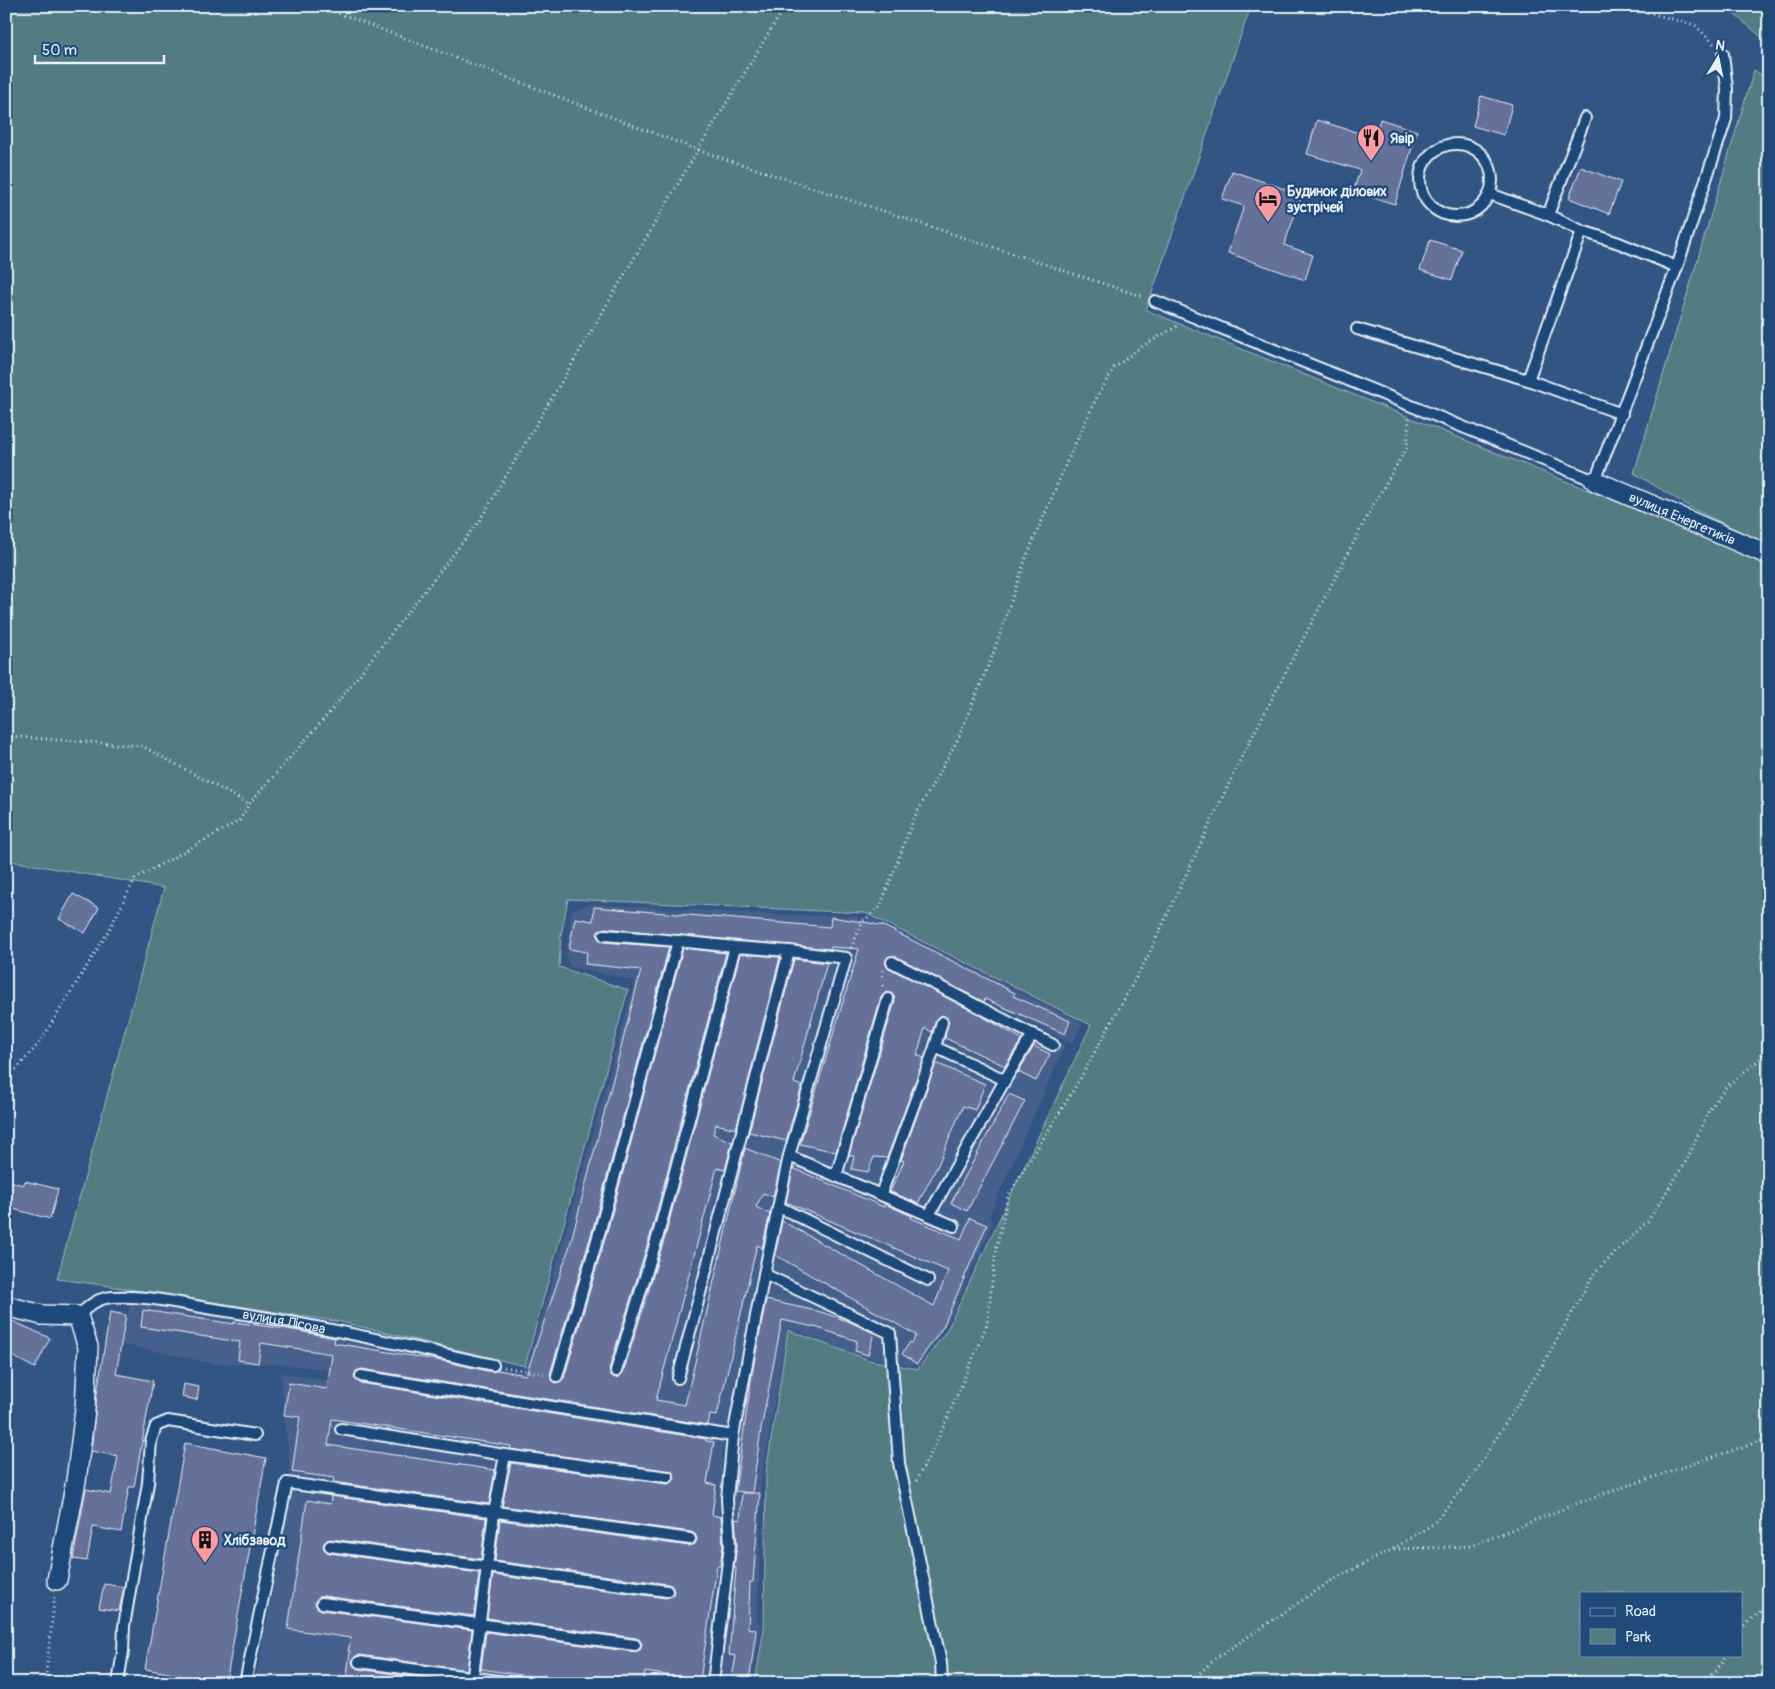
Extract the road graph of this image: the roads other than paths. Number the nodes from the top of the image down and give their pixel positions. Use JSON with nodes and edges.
{"nodes":[{"id":1,"x":1724,"y":54,"type":"road end"},
{"id":2,"x":1586,"y":118,"type":"dead end"},
{"id":3,"x":1490,"y":194,"type":"junction"},
{"id":4,"x":1548,"y":215,"type":"junction"},
{"id":5,"x":1582,"y":231,"type":"junction"},
{"id":6,"x":1677,"y":267,"type":"junction"},
{"id":7,"x":1155,"y":301,"type":"road end"},
{"id":8,"x":1357,"y":329,"type":"dead end"},
{"id":9,"x":1528,"y":380,"type":"junction"},
{"id":10,"x":1622,"y":414,"type":"junction"},
{"id":11,"x":1595,"y":481,"type":"junction"},
{"id":12,"x":1769,"y":555,"type":"edge"},
{"id":13,"x":604,"y":935,"type":"dead end"},
{"id":14,"x":678,"y":941,"type":"junction"},
{"id":15,"x":735,"y":948,"type":"junction"},
{"id":16,"x":789,"y":951,"type":"junction"},
{"id":17,"x":892,"y":962,"type":"road end"},
{"id":18,"x":888,"y":999,"type":"road end"},
{"id":19,"x":942,"y":1022,"type":"dead end"},
{"id":20,"x":1033,"y":1034,"type":"junction"},
{"id":21,"x":1053,"y":1045,"type":"dead end"},
{"id":22,"x":935,"y":1047,"type":"junction"},
{"id":23,"x":1005,"y":1080,"type":"junction"},
{"id":24,"x":789,"y":1156,"type":"junction"},
{"id":25,"x":836,"y":1176,"type":"junction"},
{"id":26,"x":881,"y":1194,"type":"junction"},
{"id":27,"x":779,"y":1207,"type":"junction"},
{"id":28,"x":929,"y":1215,"type":"junction"},
{"id":29,"x":954,"y":1226,"type":"dead end"},
{"id":30,"x":764,"y":1274,"type":"junction"},
{"id":31,"x":928,"y":1280,"type":"dead end"},
{"id":32,"x":6,"y":1306,"type":"edge"},
{"id":33,"x":78,"y":1316,"type":"junction"},
{"id":34,"x":493,"y":1365,"type":"road end"},
{"id":35,"x":616,"y":1371,"type":"dead end"},
{"id":36,"x":361,"y":1376,"type":"dead end"},
{"id":37,"x":557,"y":1376,"type":"road end"},
{"id":38,"x":678,"y":1378,"type":"dead end"},
{"id":39,"x":342,"y":1429,"type":"dead end"},
{"id":40,"x":255,"y":1435,"type":"dead end"},
{"id":41,"x":733,"y":1436,"type":"junction"},
{"id":42,"x":505,"y":1455,"type":"junction"},
{"id":43,"x":668,"y":1477,"type":"dead end"},
{"id":44,"x":494,"y":1513,"type":"junction"},
{"id":45,"x":690,"y":1540,"type":"dead end"},
{"id":46,"x":330,"y":1546,"type":"dead end"},
{"id":47,"x":488,"y":1568,"type":"junction"},
{"id":48,"x":57,"y":1580,"type":"road end"},
{"id":49,"x":667,"y":1591,"type":"dead end"},
{"id":50,"x":322,"y":1603,"type":"dead end"},
{"id":51,"x":480,"y":1624,"type":"junction"},
{"id":52,"x":635,"y":1645,"type":"dead end"},
{"id":53,"x":359,"y":1662,"type":"dead end"},
{"id":54,"x":473,"y":1680,"type":"edge"},
{"id":55,"x":118,"y":1683,"type":"edge"},
{"id":56,"x":245,"y":1683,"type":"edge"},
{"id":57,"x":513,"y":1683,"type":"edge"},
{"id":58,"x":714,"y":1683,"type":"edge"},
{"id":59,"x":942,"y":1683,"type":"edge"}],
"edges":[{"from":1,"to":6,"type":"lane"},
{"from":2,"to":4,"type":"lane"},
{"from":3,"to":3,"type":"lane"},
{"from":3,"to":4,"type":"lane"},
{"from":4,"to":5,"type":"lane"},
{"from":5,"to":6,"type":"lane"},
{"from":5,"to":9,"type":"lane"},
{"from":6,"to":10,"type":"lane"},
{"from":7,"to":11,"type":"lane"},
{"from":8,"to":9,"type":"lane"},
{"from":9,"to":10,"type":"lane"},
{"from":10,"to":11,"type":"lane"},
{"from":11,"to":12,"type":"street","name":"вулиця Енергетиків"},
{"from":13,"to":14,"type":"lane"},
{"from":14,"to":15,"type":"lane"},
{"from":14,"to":37,"type":"lane"},
{"from":15,"to":16,"type":"lane"},
{"from":15,"to":35,"type":"lane"},
{"from":16,"to":24,"type":"lane"},
{"from":16,"to":38,"type":"lane"},
{"from":17,"to":20,"type":"lane"},
{"from":18,"to":25,"type":"lane"},
{"from":19,"to":22,"type":"lane"},
{"from":20,"to":21,"type":"lane"},
{"from":20,"to":23,"type":"lane"},
{"from":22,"to":23,"type":"lane"},
{"from":22,"to":26,"type":"lane"},
{"from":23,"to":28,"type":"lane"},
{"from":24,"to":25,"type":"lane"},
{"from":24,"to":27,"type":"lane"},
{"from":25,"to":26,"type":"lane"},
{"from":26,"to":28,"type":"lane"},
{"from":27,"to":30,"type":"lane"},
{"from":27,"to":31,"type":"lane"},
{"from":28,"to":29,"type":"lane"},
{"from":30,"to":41,"type":"lane"},
{"from":30,"to":59,"type":"lane"},
{"from":32,"to":33,"type":"street"},
{"from":33,"to":34,"type":"lane","name":"вулиця Лісова"},
{"from":33,"to":48,"type":"street"},
{"from":36,"to":41,"type":"lane"},
{"from":39,"to":42,"type":"lane"},
{"from":40,"to":55,"type":"lane"},
{"from":41,"to":58,"type":"lane"},
{"from":42,"to":43,"type":"lane"},
{"from":42,"to":44,"type":"lane"},
{"from":44,"to":45,"type":"lane"},
{"from":44,"to":47,"type":"lane"},
{"from":44,"to":56,"type":"lane"},
{"from":46,"to":47,"type":"lane"},
{"from":47,"to":49,"type":"lane"},
{"from":47,"to":51,"type":"lane"},
{"from":50,"to":51,"type":"lane"},
{"from":51,"to":52,"type":"lane"},
{"from":51,"to":54,"type":"lane"},
{"from":53,"to":54,"type":"lane"},
{"from":54,"to":57,"type":"lane"}]}
